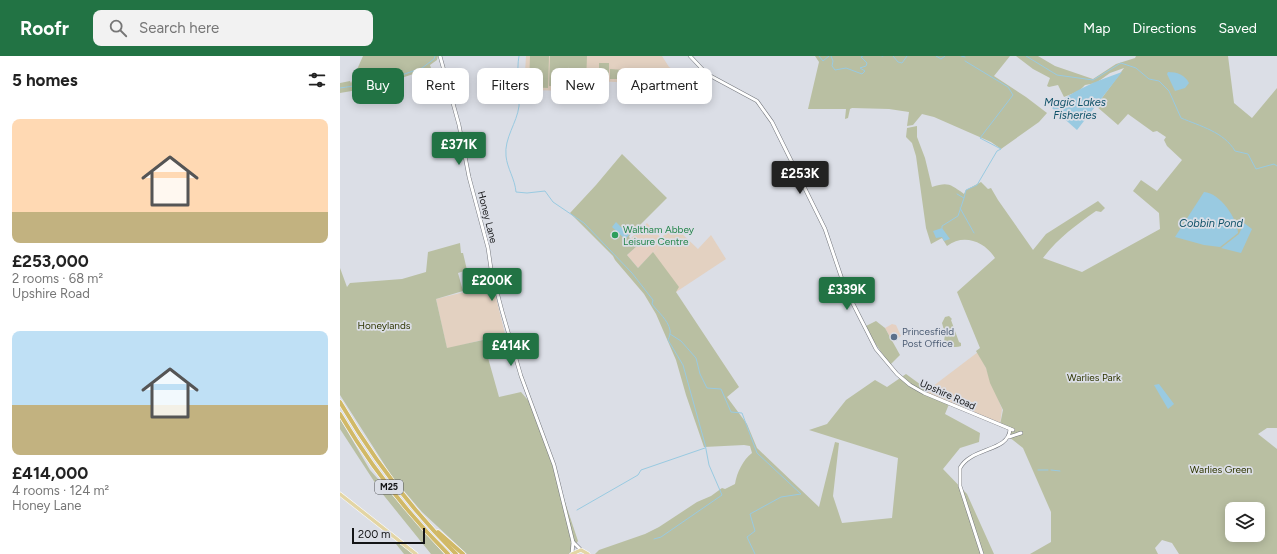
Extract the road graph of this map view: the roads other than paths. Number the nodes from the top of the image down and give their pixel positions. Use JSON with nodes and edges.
{"nodes":[{"id":1,"x":440,"y":56,"type":"edge"},
{"id":2,"x":690,"y":56,"type":"edge"},
{"id":3,"x":340,"y":402,"type":"edge"},
{"id":4,"x":340,"y":414,"type":"edge"},
{"id":5,"x":1021,"y":433,"type":"dead end"},
{"id":6,"x":1009,"y":437,"type":"junction"},
{"id":7,"x":340,"y":494,"type":"edge"},
{"id":8,"x":427,"y":523,"type":"junction"},
{"id":9,"x":573,"y":542,"type":"junction"},
{"id":10,"x":580,"y":550,"type":"junction"},
{"id":11,"x":416,"y":554,"type":"edge"},
{"id":12,"x":448,"y":554,"type":"edge"},
{"id":13,"x":456,"y":554,"type":"edge"},
{"id":14,"x":463,"y":554,"type":"edge"},
{"id":15,"x":572,"y":554,"type":"edge"},
{"id":16,"x":588,"y":554,"type":"edge"},
{"id":17,"x":982,"y":554,"type":"edge"}],
"edges":[{"from":1,"to":9,"type":"street","name":"Honey Lane"},
{"from":2,"to":6,"type":"street","name":"Upshire Road"},
{"from":3,"to":8,"type":"highway","number":"M25"},
{"from":4,"to":12,"type":"highway","number":"M25"},
{"from":5,"to":6,"type":"street"},
{"from":6,"to":17,"type":"street"},
{"from":7,"to":11,"type":"main road"},
{"from":8,"to":13,"type":"highway","number":"M25"},
{"from":8,"to":14,"type":"highway","number":"M25"},
{"from":9,"to":10,"type":"street","name":"Honey Lane"},
{"from":9,"to":15,"type":"street","name":"Honey Lane"},
{"from":10,"to":15,"type":"main road"},
{"from":10,"to":16,"type":"main road"}]}
